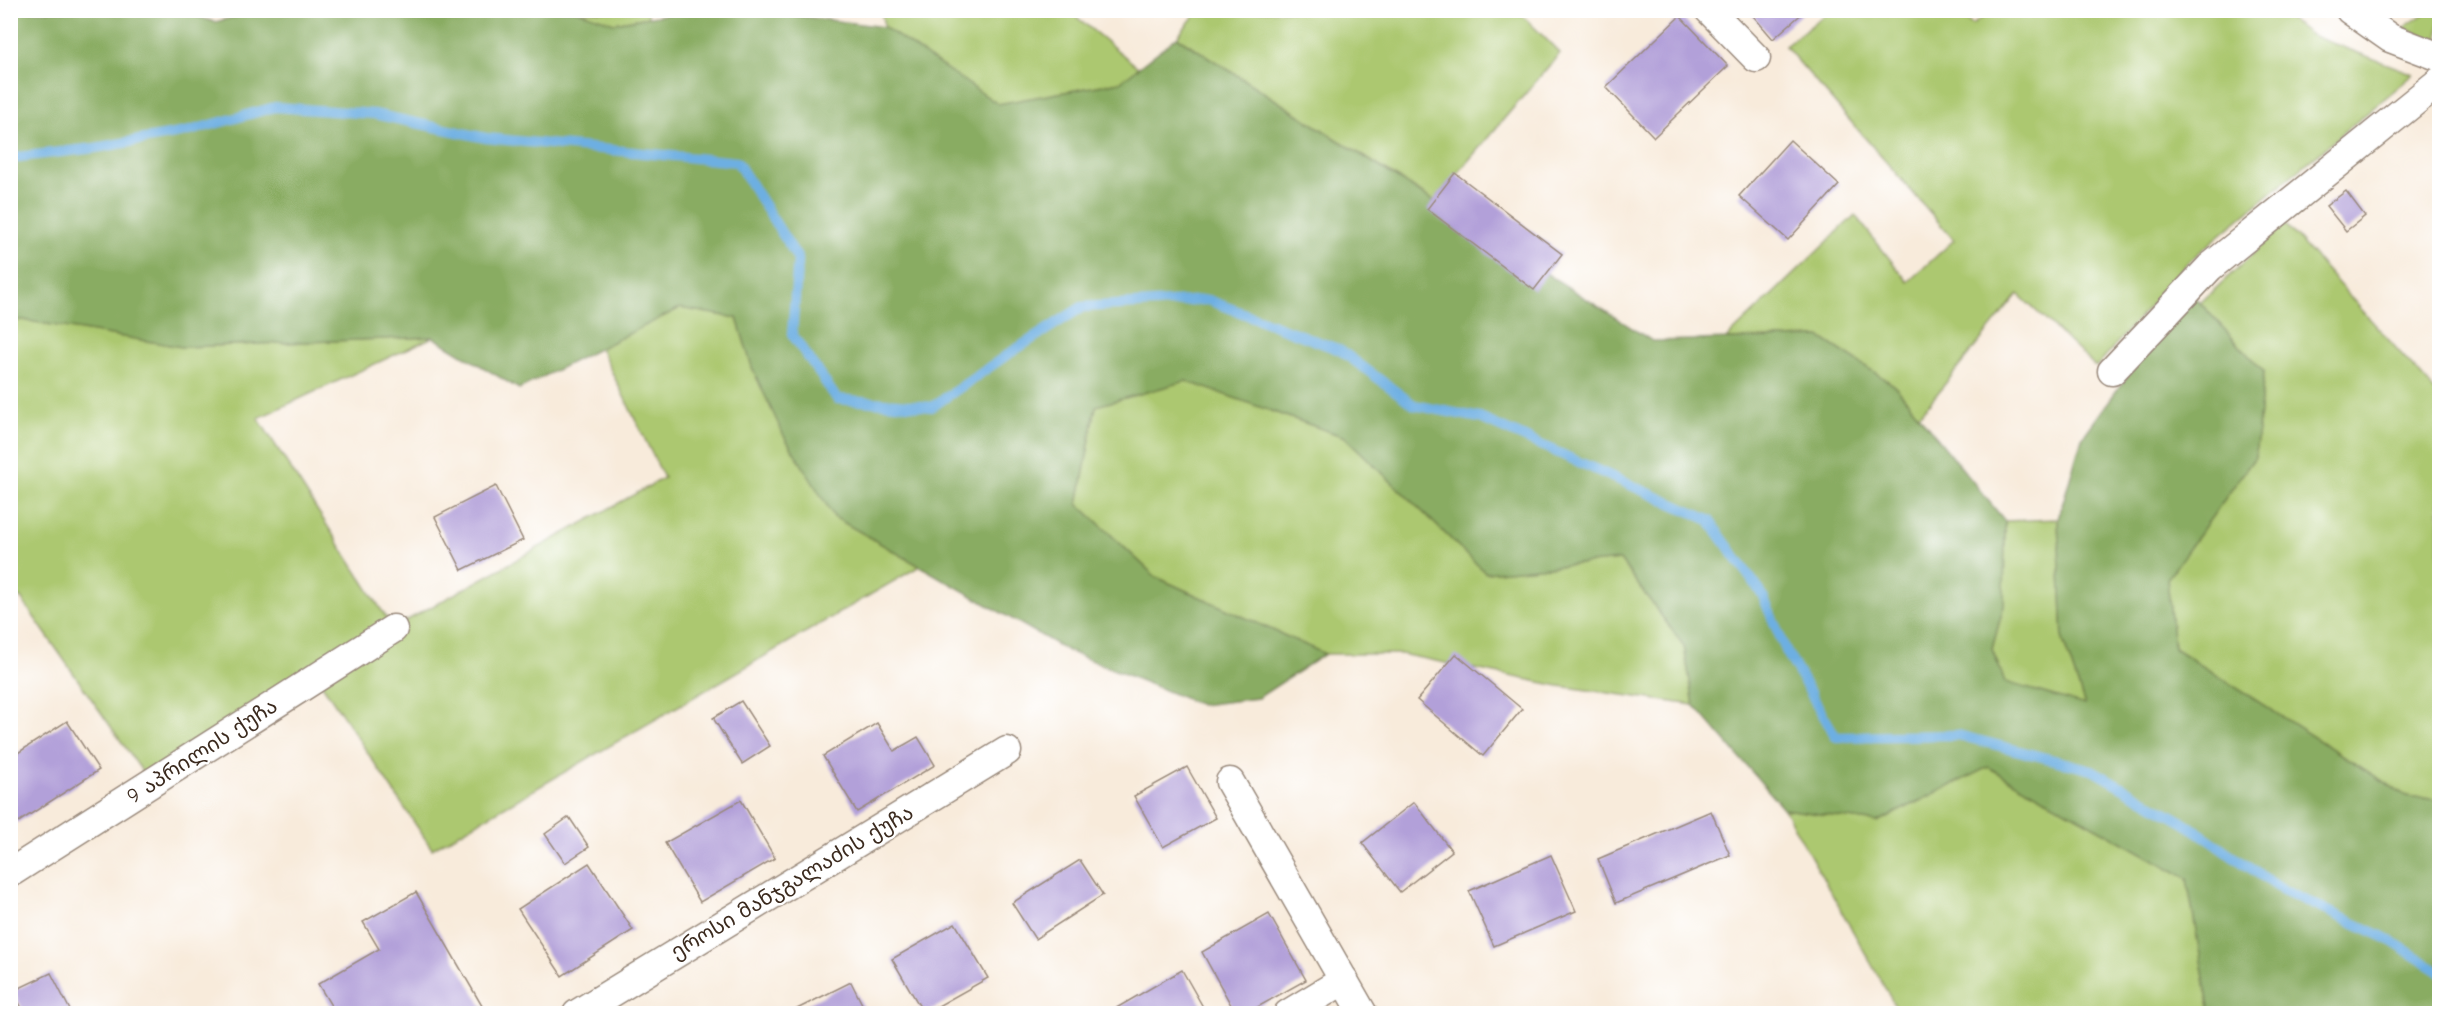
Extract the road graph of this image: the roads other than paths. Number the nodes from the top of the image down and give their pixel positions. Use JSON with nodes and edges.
{"nodes":[{"id":1,"x":1709,"y":10,"type":"edge"},
{"id":2,"x":2350,"y":10,"type":"edge"},
{"id":3,"x":2439,"y":57,"type":"edge"},
{"id":4,"x":1756,"y":58,"type":"dead end"},
{"id":5,"x":2439,"y":81,"type":"edge"},
{"id":6,"x":2112,"y":371,"type":"dead end"},
{"id":7,"x":393,"y":629,"type":"dead end"},
{"id":8,"x":1007,"y":751,"type":"dead end"},
{"id":9,"x":1230,"y":782,"type":"dead end"},
{"id":10,"x":10,"y":873,"type":"edge"},
{"id":11,"x":1344,"y":980,"type":"junction"},
{"id":12,"x":577,"y":1014,"type":"edge"},
{"id":13,"x":1288,"y":1014,"type":"edge"},
{"id":14,"x":1363,"y":1014,"type":"edge"}],
"edges":[{"from":1,"to":4,"type":"street"},
{"from":2,"to":3,"type":"street"},
{"from":5,"to":6,"type":"street"},
{"from":7,"to":10,"type":"street","name":"9 აპრილის ქუჩა"},
{"from":8,"to":12,"type":"street","name":"ეროსი მანჯგალაძის ქუჩა"},
{"from":9,"to":11,"type":"street"},
{"from":11,"to":13,"type":"street"},
{"from":11,"to":14,"type":"street"}]}
